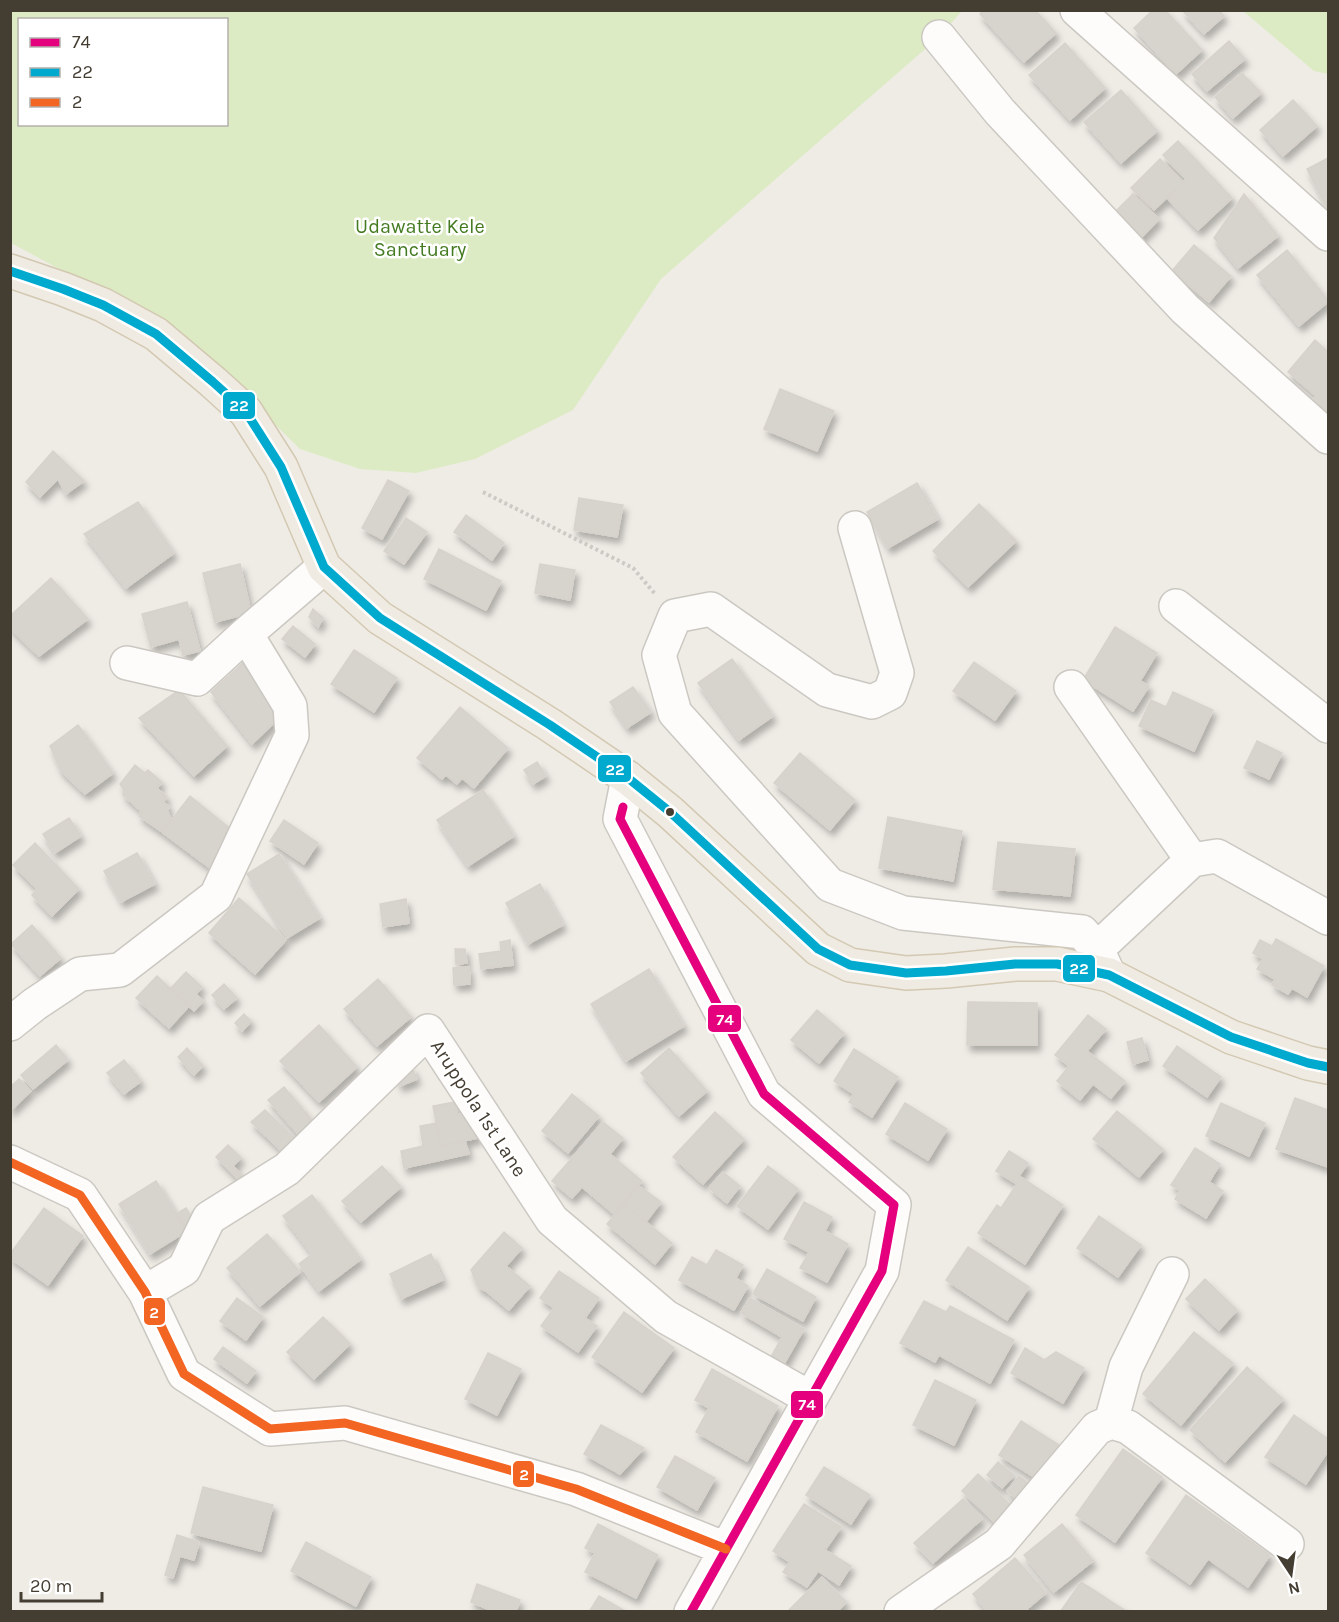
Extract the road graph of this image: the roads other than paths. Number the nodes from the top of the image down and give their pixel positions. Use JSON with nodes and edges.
{"nodes":[{"id":1,"x":1077,"y":10,"type":"edge"},
{"id":2,"x":939,"y":37,"type":"dead end"},
{"id":3,"x":1329,"y":234,"type":"edge"},
{"id":4,"x":10,"y":271,"type":"edge"},
{"id":5,"x":1329,"y":436,"type":"edge"},
{"id":6,"x":855,"y":528,"type":"dead end"},
{"id":7,"x":324,"y":567,"type":"junction"},
{"id":8,"x":1176,"y":606,"type":"dead end"},
{"id":9,"x":246,"y":634,"type":"junction"},
{"id":10,"x":127,"y":663,"type":"dead end"},
{"id":11,"x":1071,"y":687,"type":"dead end"},
{"id":12,"x":1329,"y":726,"type":"edge"},
{"id":13,"x":628,"y":778,"type":"junction"},
{"id":14,"x":1192,"y":861,"type":"junction"},
{"id":15,"x":1329,"y":918,"type":"edge"},
{"id":16,"x":1103,"y":962,"type":"junction"},
{"id":17,"x":10,"y":1024,"type":"edge"},
{"id":18,"x":1329,"y":1067,"type":"edge"},
{"id":19,"x":10,"y":1162,"type":"edge"},
{"id":20,"x":1172,"y":1274,"type":"dead end"},
{"id":21,"x":145,"y":1292,"type":"junction"},
{"id":22,"x":810,"y":1398,"type":"junction"},
{"id":23,"x":1111,"y":1422,"type":"junction"},
{"id":24,"x":1287,"y":1545,"type":"dead end"},
{"id":25,"x":726,"y":1549,"type":"junction"},
{"id":26,"x":920,"y":1606,"type":"edge"},
{"id":27,"x":691,"y":1611,"type":"edge"}],
"edges":[{"from":1,"to":3,"type":"street"},
{"from":2,"to":5,"type":"street"},
{"from":4,"to":7,"type":"main road"},
{"from":6,"to":16,"type":"street"},
{"from":7,"to":9,"type":"street"},
{"from":7,"to":13,"type":"main road"},
{"from":8,"to":12,"type":"street"},
{"from":9,"to":10,"type":"street"},
{"from":9,"to":17,"type":"street"},
{"from":11,"to":14,"type":"street"},
{"from":13,"to":16,"type":"main road"},
{"from":13,"to":22,"type":"street"},
{"from":14,"to":15,"type":"street"},
{"from":14,"to":16,"type":"street"},
{"from":16,"to":18,"type":"main road"},
{"from":19,"to":21,"type":"street"},
{"from":20,"to":23,"type":"street"},
{"from":21,"to":22,"type":"street","name":"Aruppola 1st Lane"},
{"from":21,"to":25,"type":"street"},
{"from":22,"to":25,"type":"street"},
{"from":23,"to":24,"type":"street"},
{"from":23,"to":26,"type":"street"},
{"from":25,"to":27,"type":"street"}]}
